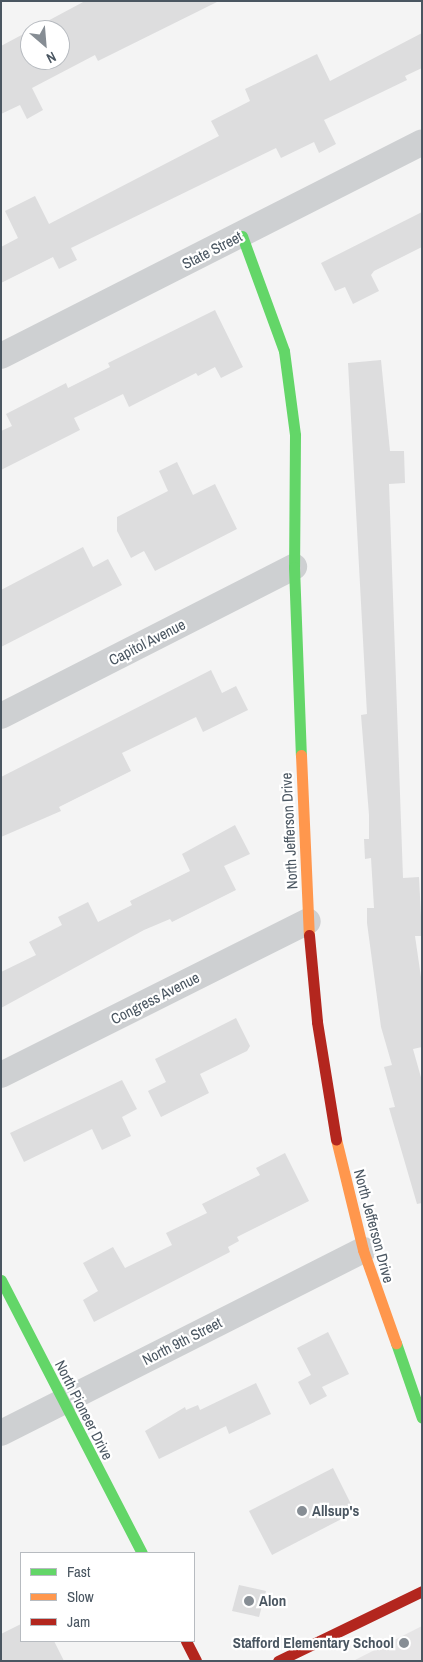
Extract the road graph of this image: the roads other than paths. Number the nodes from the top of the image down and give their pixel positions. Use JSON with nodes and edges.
{"nodes":[{"id":1,"x":422,"y":142,"type":"edge"},
{"id":2,"x":242,"y":236,"type":"junction"},
{"id":3,"x":1,"y":356,"type":"edge"},
{"id":4,"x":294,"y":567,"type":"junction"},
{"id":5,"x":1,"y":716,"type":"edge"},
{"id":6,"x":308,"y":921,"type":"junction"},
{"id":7,"x":1,"y":1075,"type":"edge"},
{"id":8,"x":363,"y":1250,"type":"junction"},
{"id":9,"x":1,"y":1280,"type":"edge"},
{"id":10,"x":62,"y":1401,"type":"junction"},
{"id":11,"x":422,"y":1418,"type":"edge"},
{"id":12,"x":1,"y":1433,"type":"edge"},
{"id":13,"x":141,"y":1552,"type":"edge"},
{"id":14,"x":422,"y":1591,"type":"edge"},
{"id":15,"x":186,"y":1642,"type":"edge"},
{"id":16,"x":196,"y":1661,"type":"edge"},
{"id":17,"x":278,"y":1661,"type":"edge"}],
"edges":[{"from":1,"to":2,"type":"street","name":"State Street"},
{"from":2,"to":3,"type":"street","name":"State Street"},
{"from":2,"to":4,"type":"street","name":"North Jefferson Drive"},
{"from":4,"to":5,"type":"street","name":"Capitol Avenue"},
{"from":4,"to":6,"type":"street","name":"North Jefferson Drive"},
{"from":6,"to":7,"type":"street","name":"Congress Avenue"},
{"from":6,"to":8,"type":"street","name":"North Jefferson Drive"},
{"from":8,"to":10,"type":"street","name":"North 9th Street"},
{"from":8,"to":11,"type":"street","name":"North Jefferson Drive"},
{"from":9,"to":10,"type":"street","name":"North Pioneer Drive"},
{"from":10,"to":12,"type":"street","name":"North 9th Street"},
{"from":10,"to":13,"type":"street","name":"North Pioneer Drive"},
{"from":14,"to":17,"type":"street"},
{"from":15,"to":16,"type":"street"}]}
